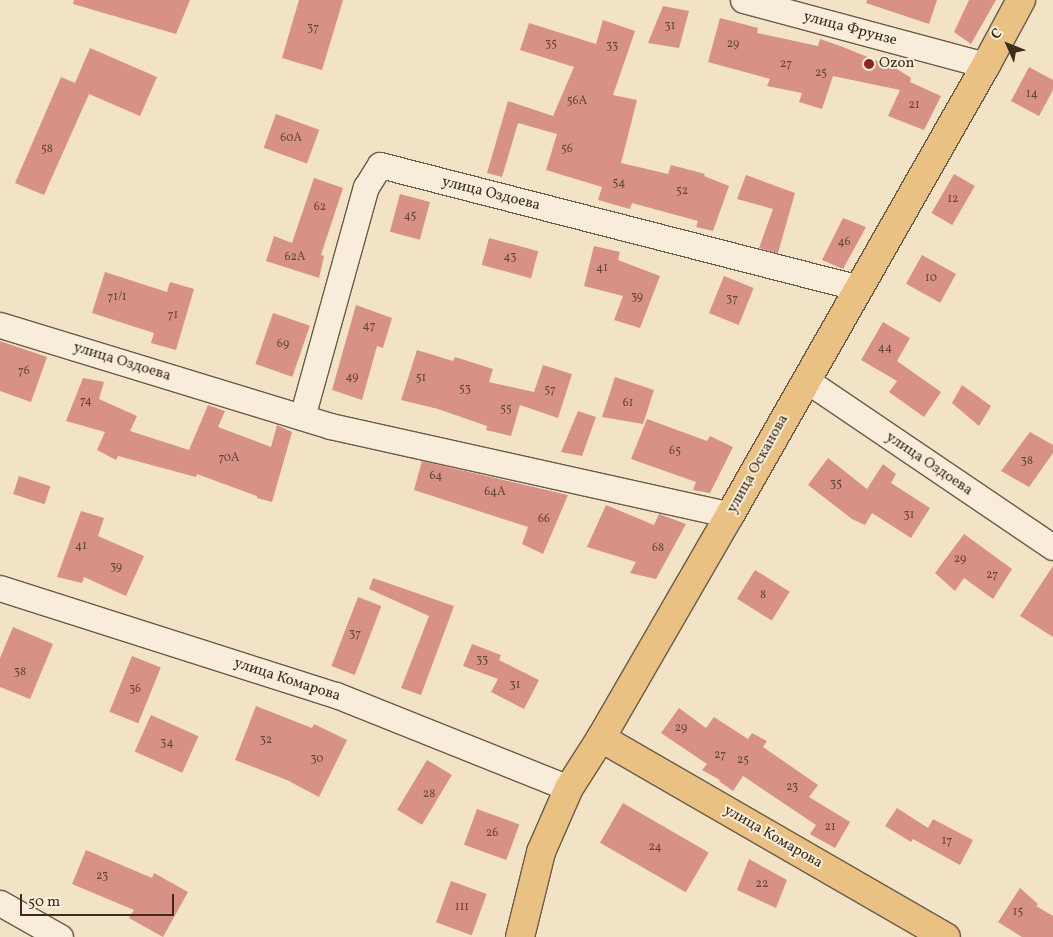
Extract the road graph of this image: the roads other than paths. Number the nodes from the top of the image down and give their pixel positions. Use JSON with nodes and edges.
{"nodes":[{"id":1,"x":743,"y":0,"type":"edge"},
{"id":2,"x":1020,"y":0,"type":"edge"},
{"id":3,"x":986,"y":65,"type":"junction"},
{"id":4,"x":858,"y":288,"type":"junction"},
{"id":5,"x":0,"y":325,"type":"edge"},
{"id":6,"x":806,"y":380,"type":"junction"},
{"id":7,"x":302,"y":417,"type":"junction"},
{"id":8,"x":730,"y":515,"type":"junction"},
{"id":9,"x":1053,"y":547,"type":"edge"},
{"id":10,"x":0,"y":588,"type":"edge"},
{"id":11,"x":601,"y":738,"type":"junction"},
{"id":12,"x":569,"y":788,"type":"junction"},
{"id":13,"x":0,"y":903,"type":"edge"},
{"id":14,"x":60,"y":937,"type":"edge"},
{"id":15,"x":520,"y":937,"type":"edge"},
{"id":16,"x":946,"y":937,"type":"edge"}],
"edges":[{"from":1,"to":3,"type":"street","name":"улица Фрунзе"},
{"from":2,"to":3,"type":"main road","name":"улица Осканова"},
{"from":3,"to":4,"type":"main road","name":"улица Осканова"},
{"from":4,"to":6,"type":"main road","name":"улица Осканова"},
{"from":4,"to":7,"type":"street","name":"улица Оздоева"},
{"from":5,"to":7,"type":"street","name":"улица Оздоева"},
{"from":6,"to":8,"type":"main road","name":"улица Осканова"},
{"from":6,"to":9,"type":"street","name":"улица Оздоева"},
{"from":7,"to":8,"type":"street","name":"улица Оздоева"},
{"from":8,"to":11,"type":"main road","name":"улица Осканова"},
{"from":10,"to":12,"type":"street","name":"улица Комарова"},
{"from":11,"to":12,"type":"main road","name":"улица Осканова"},
{"from":11,"to":16,"type":"main road","name":"улица Комарова"},
{"from":12,"to":15,"type":"main road","name":"улица Осканова"},
{"from":13,"to":14,"type":"street"}]}
